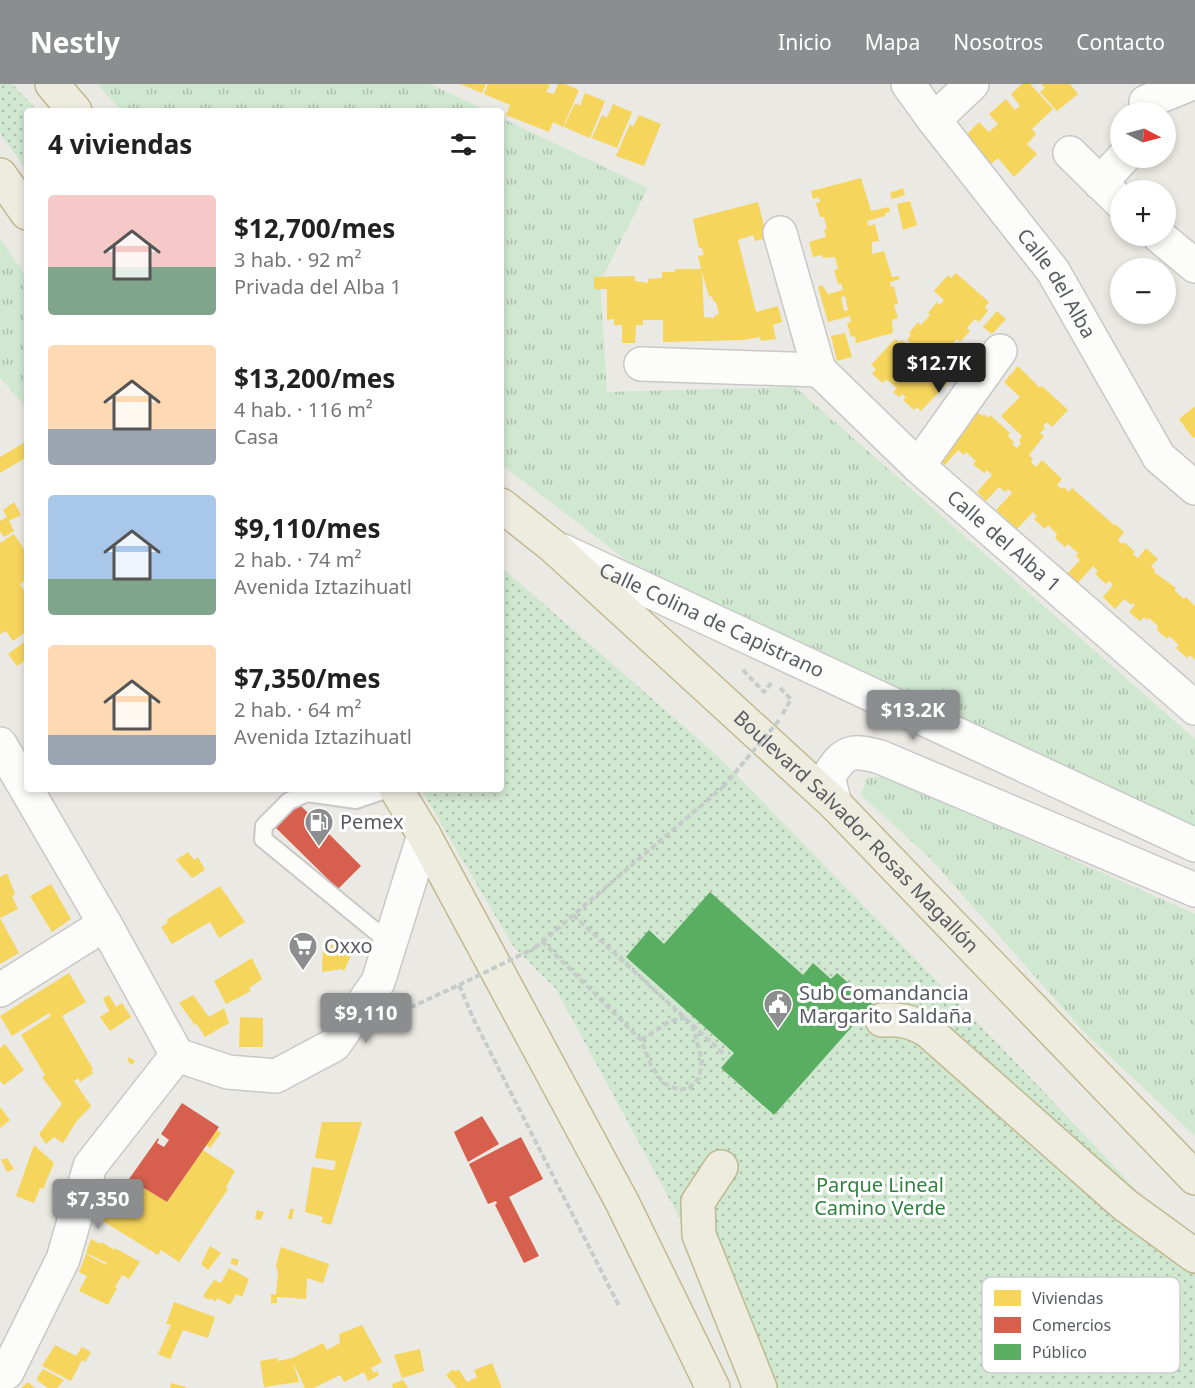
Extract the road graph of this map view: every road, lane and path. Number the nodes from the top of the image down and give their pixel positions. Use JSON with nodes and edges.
{"nodes":[{"id":1,"x":52,"y":84,"type":"edge"},
{"id":2,"x":908,"y":84,"type":"edge"},
{"id":3,"x":972,"y":84,"type":"edge"},
{"id":4,"x":1190,"y":84,"type":"edge"},
{"id":5,"x":1144,"y":100,"type":"edge"},
{"id":6,"x":72,"y":108,"type":"edge"},
{"id":7,"x":934,"y":120,"type":"junction"},
{"id":8,"x":1070,"y":153,"type":"dead end"},
{"id":9,"x":0,"y":175,"type":"edge"},
{"id":10,"x":1110,"y":193,"type":"edge"},
{"id":11,"x":24,"y":209,"type":"edge"},
{"id":12,"x":780,"y":233,"type":"dead end"},
{"id":13,"x":1172,"y":246,"type":"edge"},
{"id":14,"x":1195,"y":266,"type":"edge"},
{"id":15,"x":1000,"y":351,"type":"dead end"},
{"id":16,"x":641,"y":364,"type":"dead end"},
{"id":17,"x":819,"y":370,"type":"junction"},
{"id":18,"x":918,"y":466,"type":"junction"},
{"id":19,"x":1195,"y":488,"type":"edge"},
{"id":20,"x":504,"y":506,"type":"edge"},
{"id":21,"x":555,"y":547,"type":"junction"},
{"id":22,"x":745,"y":673,"type":"dead end"},
{"id":23,"x":898,"y":707,"type":"junction"},
{"id":24,"x":1195,"y":708,"type":"edge"},
{"id":25,"x":2,"y":752,"type":"edge"},
{"id":26,"x":880,"y":757,"type":"junction"},
{"id":27,"x":24,"y":789,"type":"edge"},
{"id":28,"x":26,"y":792,"type":"edge"},
{"id":29,"x":379,"y":792,"type":"edge"},
{"id":30,"x":398,"y":792,"type":"edge"},
{"id":31,"x":835,"y":804,"type":"junction"},
{"id":32,"x":424,"y":835,"type":"junction"},
{"id":33,"x":1195,"y":845,"type":"edge"},
{"id":34,"x":1195,"y":890,"type":"edge"},
{"id":35,"x":573,"y":915,"type":"junction"},
{"id":36,"x":105,"y":924,"type":"junction"},
{"id":37,"x":542,"y":941,"type":"junction"},
{"id":38,"x":390,"y":943,"type":"junction"},
{"id":39,"x":459,"y":985,"type":"junction"},
{"id":40,"x":0,"y":990,"type":"edge"},
{"id":41,"x":434,"y":995,"type":"dead end"},
{"id":42,"x":686,"y":1018,"type":"junction"},
{"id":43,"x":882,"y":1020,"type":"dead end"},
{"id":44,"x":692,"y":1024,"type":"junction"},
{"id":45,"x":641,"y":1040,"type":"junction"},
{"id":46,"x":724,"y":1054,"type":"dead end"},
{"id":47,"x":177,"y":1055,"type":"junction"},
{"id":48,"x":721,"y":1167,"type":"dead end"},
{"id":49,"x":1195,"y":1178,"type":"edge"},
{"id":50,"x":1195,"y":1256,"type":"edge"},
{"id":51,"x":619,"y":1306,"type":"dead end"},
{"id":52,"x":0,"y":1377,"type":"edge"},
{"id":53,"x":713,"y":1388,"type":"edge"},
{"id":54,"x":760,"y":1388,"type":"edge"}],
"edges":[{"from":1,"to":6,"type":"highway"},
{"from":2,"to":7,"type":"street","name":"Calle del Alba"},
{"from":3,"to":7,"type":"street"},
{"from":4,"to":5,"type":"street"},
{"from":7,"to":19,"type":"street","name":"Calle del Alba"},
{"from":8,"to":10,"type":"street"},
{"from":9,"to":11,"type":"highway"},
{"from":12,"to":17,"type":"street"},
{"from":13,"to":14,"type":"street"},
{"from":15,"to":18,"type":"street"},
{"from":16,"to":17,"type":"street"},
{"from":17,"to":18,"type":"street","name":"Calle del Alba 1"},
{"from":18,"to":24,"type":"street","name":"Calle del Alba 1"},
{"from":20,"to":21,"type":"highway","name":"Boulevard Salvador Rosas Magallón"},
{"from":21,"to":23,"type":"street","name":"Calle Colina de Capistrano"},
{"from":21,"to":31,"type":"highway","name":"Boulevard Salvador Rosas Magallón"},
{"from":22,"to":35,"type":"path","bridge":true},
{"from":23,"to":26,"type":"street"},
{"from":23,"to":33,"type":"street","name":"Calle Colina de Capistrano"},
{"from":25,"to":27,"type":"street"},
{"from":26,"to":31,"type":"street"},
{"from":26,"to":34,"type":"street"},
{"from":28,"to":36,"type":"street"},
{"from":29,"to":38,"type":"lane"},
{"from":30,"to":32,"type":"highway"},
{"from":31,"to":49,"type":"highway","name":"Boulevard Salvador Rosas Magallón"},
{"from":32,"to":38,"type":"street"},
{"from":32,"to":53,"type":"highway"},
{"from":35,"to":37,"type":"path"},
{"from":35,"to":42,"type":"path"},
{"from":36,"to":40,"type":"street"},
{"from":36,"to":47,"type":"street"},
{"from":37,"to":39,"type":"path","bridge":true},
{"from":37,"to":45,"type":"path"},
{"from":38,"to":47,"type":"street"},
{"from":39,"to":41,"type":"path"},
{"from":39,"to":51,"type":"path"},
{"from":42,"to":44,"type":"path"},
{"from":42,"to":45,"type":"path"},
{"from":43,"to":50,"type":"highway"},
{"from":44,"to":45,"type":"path"},
{"from":44,"to":46,"type":"path"},
{"from":47,"to":52,"type":"street"},
{"from":48,"to":54,"type":"highway"}]}
